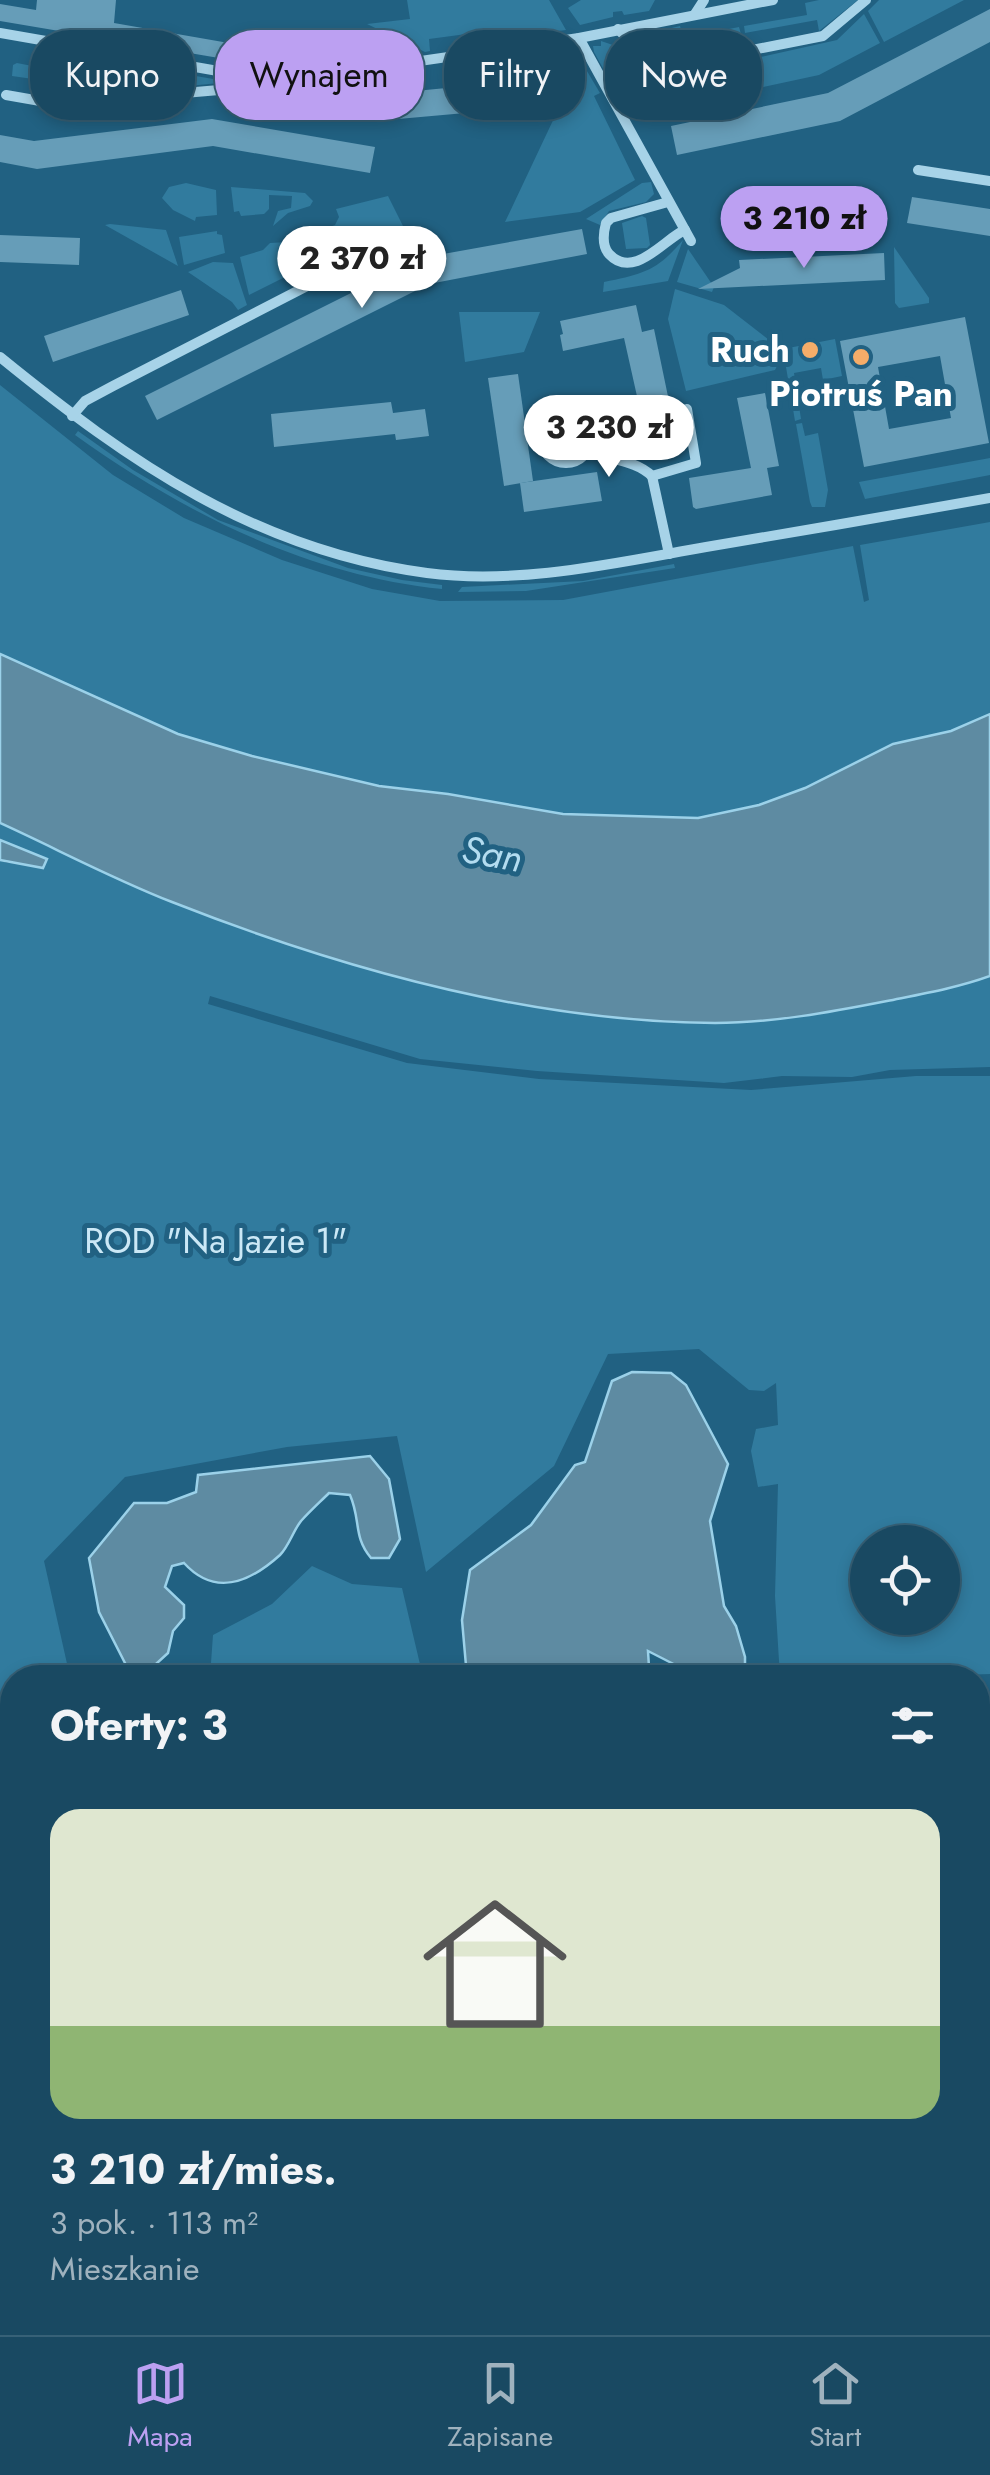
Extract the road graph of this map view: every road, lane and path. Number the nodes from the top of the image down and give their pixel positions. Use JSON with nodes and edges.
{"nodes":[{"id":1,"x":704,"y":0,"type":"edge"},
{"id":2,"x":773,"y":0,"type":"edge"},
{"id":3,"x":866,"y":0,"type":"edge"},
{"id":4,"x":695,"y":14,"type":"junction"},
{"id":5,"x":618,"y":29,"type":"junction"},
{"id":6,"x":0,"y":33,"type":"edge"},
{"id":7,"x":585,"y":37,"type":"edge"},
{"id":8,"x":585,"y":49,"type":"edge"},
{"id":9,"x":215,"y":70,"type":"edge"},
{"id":10,"x":215,"y":88,"type":"edge"},
{"id":11,"x":6,"y":95,"type":"dead end"},
{"id":12,"x":918,"y":170,"type":"dead end"},
{"id":13,"x":990,"y":181,"type":"edge"},
{"id":14,"x":668,"y":202,"type":"junction"},
{"id":15,"x":685,"y":230,"type":"junction"},
{"id":16,"x":410,"y":234,"type":"dead end"},
{"id":17,"x":691,"y":241,"type":"dead end"},
{"id":18,"x":0,"y":357,"type":"edge"},
{"id":19,"x":686,"y":410,"type":"dead end"},
{"id":20,"x":72,"y":416,"type":"junction"},
{"id":21,"x":588,"y":451,"type":"junction"},
{"id":22,"x":652,"y":476,"type":"junction"},
{"id":23,"x":990,"y":498,"type":"edge"},
{"id":24,"x":670,"y":554,"type":"junction"}],
"edges":[{"from":1,"to":4,"type":"street"},
{"from":2,"to":4,"type":"street"},
{"from":3,"to":5,"type":"street"},
{"from":4,"to":5,"type":"street"},
{"from":5,"to":7,"type":"street"},
{"from":6,"to":9,"type":"street"},
{"from":8,"to":14,"type":"street"},
{"from":10,"to":11,"type":"street"},
{"from":12,"to":13,"type":"street"},
{"from":14,"to":15,"type":"street"},
{"from":14,"to":15,"type":"street"},
{"from":15,"to":17,"type":"street"},
{"from":16,"to":20,"type":"street"},
{"from":18,"to":20,"type":"street"},
{"from":19,"to":22,"type":"street"},
{"from":20,"to":24,"type":"street"},
{"from":21,"to":21,"type":"street"},
{"from":21,"to":22,"type":"street"},
{"from":22,"to":24,"type":"street"},
{"from":23,"to":24,"type":"street"}]}
